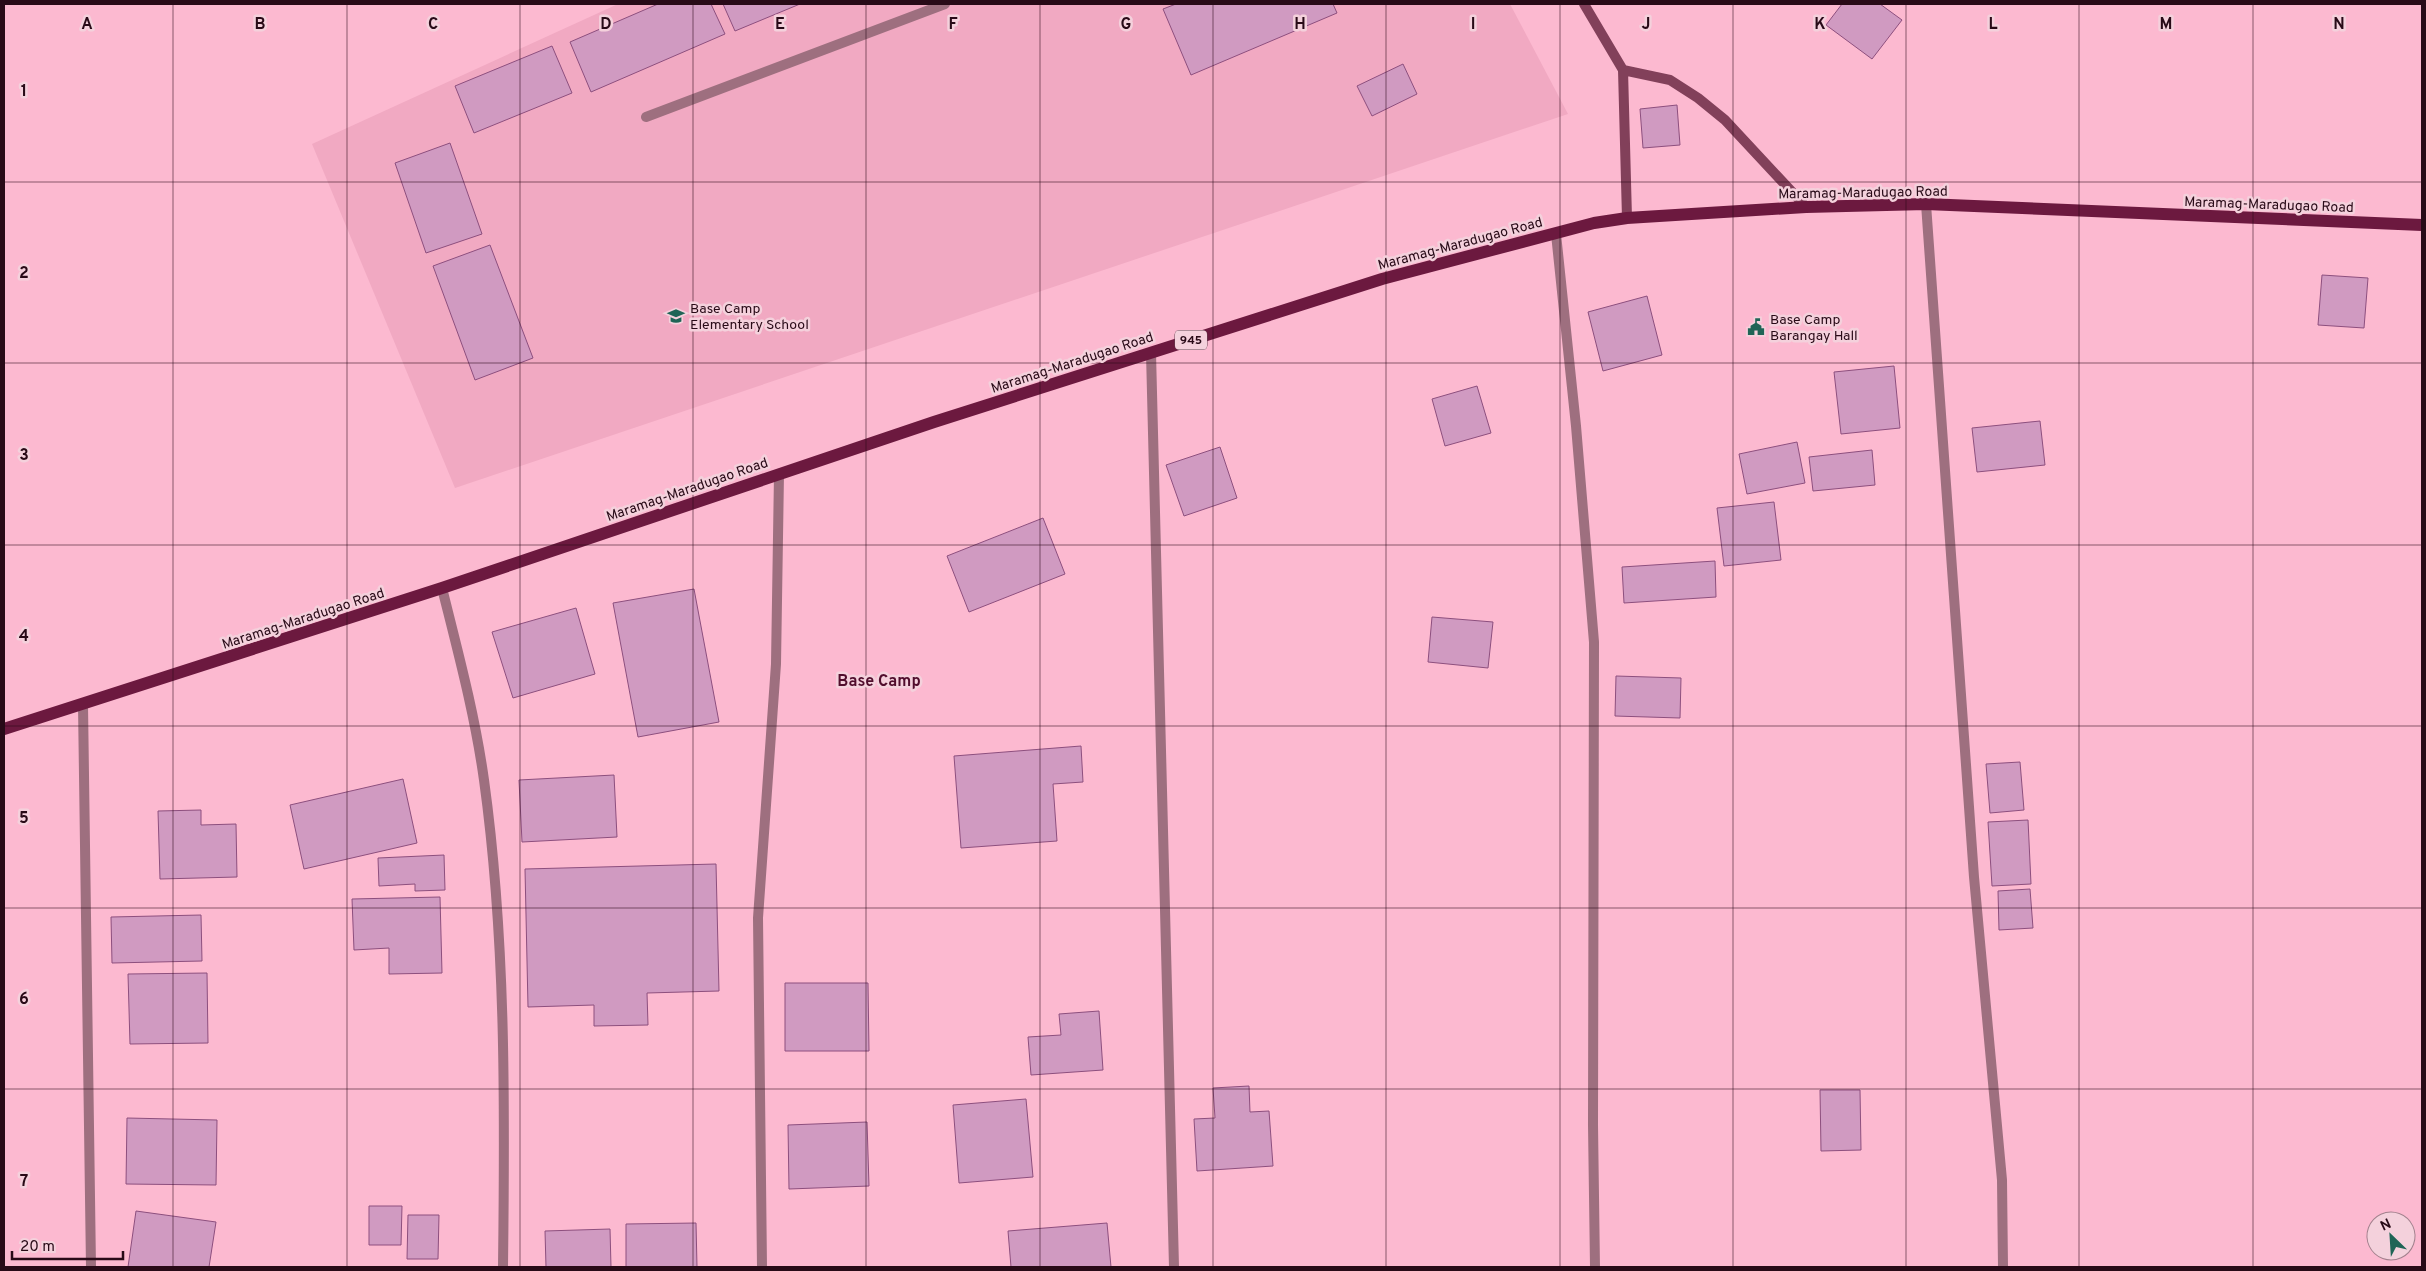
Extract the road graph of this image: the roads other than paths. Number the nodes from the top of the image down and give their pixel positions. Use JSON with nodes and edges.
{"nodes":[{"id":1,"x":944,"y":4,"type":"edge"},
{"id":2,"x":1584,"y":4,"type":"edge"},
{"id":3,"x":1623,"y":70,"type":"junction"},
{"id":4,"x":646,"y":117,"type":"dead end"},
{"id":5,"x":1926,"y":204,"type":"junction"},
{"id":6,"x":1806,"y":207,"type":"junction"},
{"id":7,"x":1627,"y":218,"type":"junction"},
{"id":8,"x":2422,"y":225,"type":"edge"},
{"id":9,"x":1556,"y":234,"type":"junction"},
{"id":10,"x":1151,"y":353,"type":"junction"},
{"id":11,"x":779,"y":474,"type":"junction"},
{"id":12,"x":442,"y":588,"type":"junction"},
{"id":13,"x":83,"y":705,"type":"junction"},
{"id":14,"x":4,"y":729,"type":"edge"},
{"id":15,"x":91,"y":1267,"type":"edge"},
{"id":16,"x":503,"y":1267,"type":"edge"},
{"id":17,"x":762,"y":1267,"type":"edge"},
{"id":18,"x":1174,"y":1267,"type":"edge"},
{"id":19,"x":1595,"y":1267,"type":"edge"},
{"id":20,"x":2003,"y":1267,"type":"edge"}],
"edges":[{"from":1,"to":4,"type":"street"},
{"from":2,"to":3,"type":"street"},
{"from":3,"to":6,"type":"street"},
{"from":3,"to":7,"type":"street"},
{"from":5,"to":6,"type":"main road","name":"Maramag-Maradugao Road","number":"945"},
{"from":5,"to":8,"type":"main road","name":"Maramag-Maradugao Road","number":"945"},
{"from":5,"to":20,"type":"street"},
{"from":6,"to":7,"type":"main road","name":"Maramag-Maradugao Road","number":"945"},
{"from":7,"to":9,"type":"main road","name":"Maramag-Maradugao Road","number":"945"},
{"from":9,"to":10,"type":"main road","name":"Maramag-Maradugao Road","number":"945"},
{"from":9,"to":19,"type":"street"},
{"from":10,"to":11,"type":"main road","name":"Maramag-Maradugao Road","number":"945"},
{"from":10,"to":18,"type":"street"},
{"from":11,"to":12,"type":"main road","name":"Maramag-Maradugao Road","number":"945"},
{"from":11,"to":17,"type":"street"},
{"from":12,"to":13,"type":"main road","name":"Maramag-Maradugao Road","number":"945"},
{"from":12,"to":16,"type":"street"},
{"from":13,"to":14,"type":"main road","name":"Maramag-Maradugao Road","number":"945"},
{"from":13,"to":15,"type":"street"}]}
